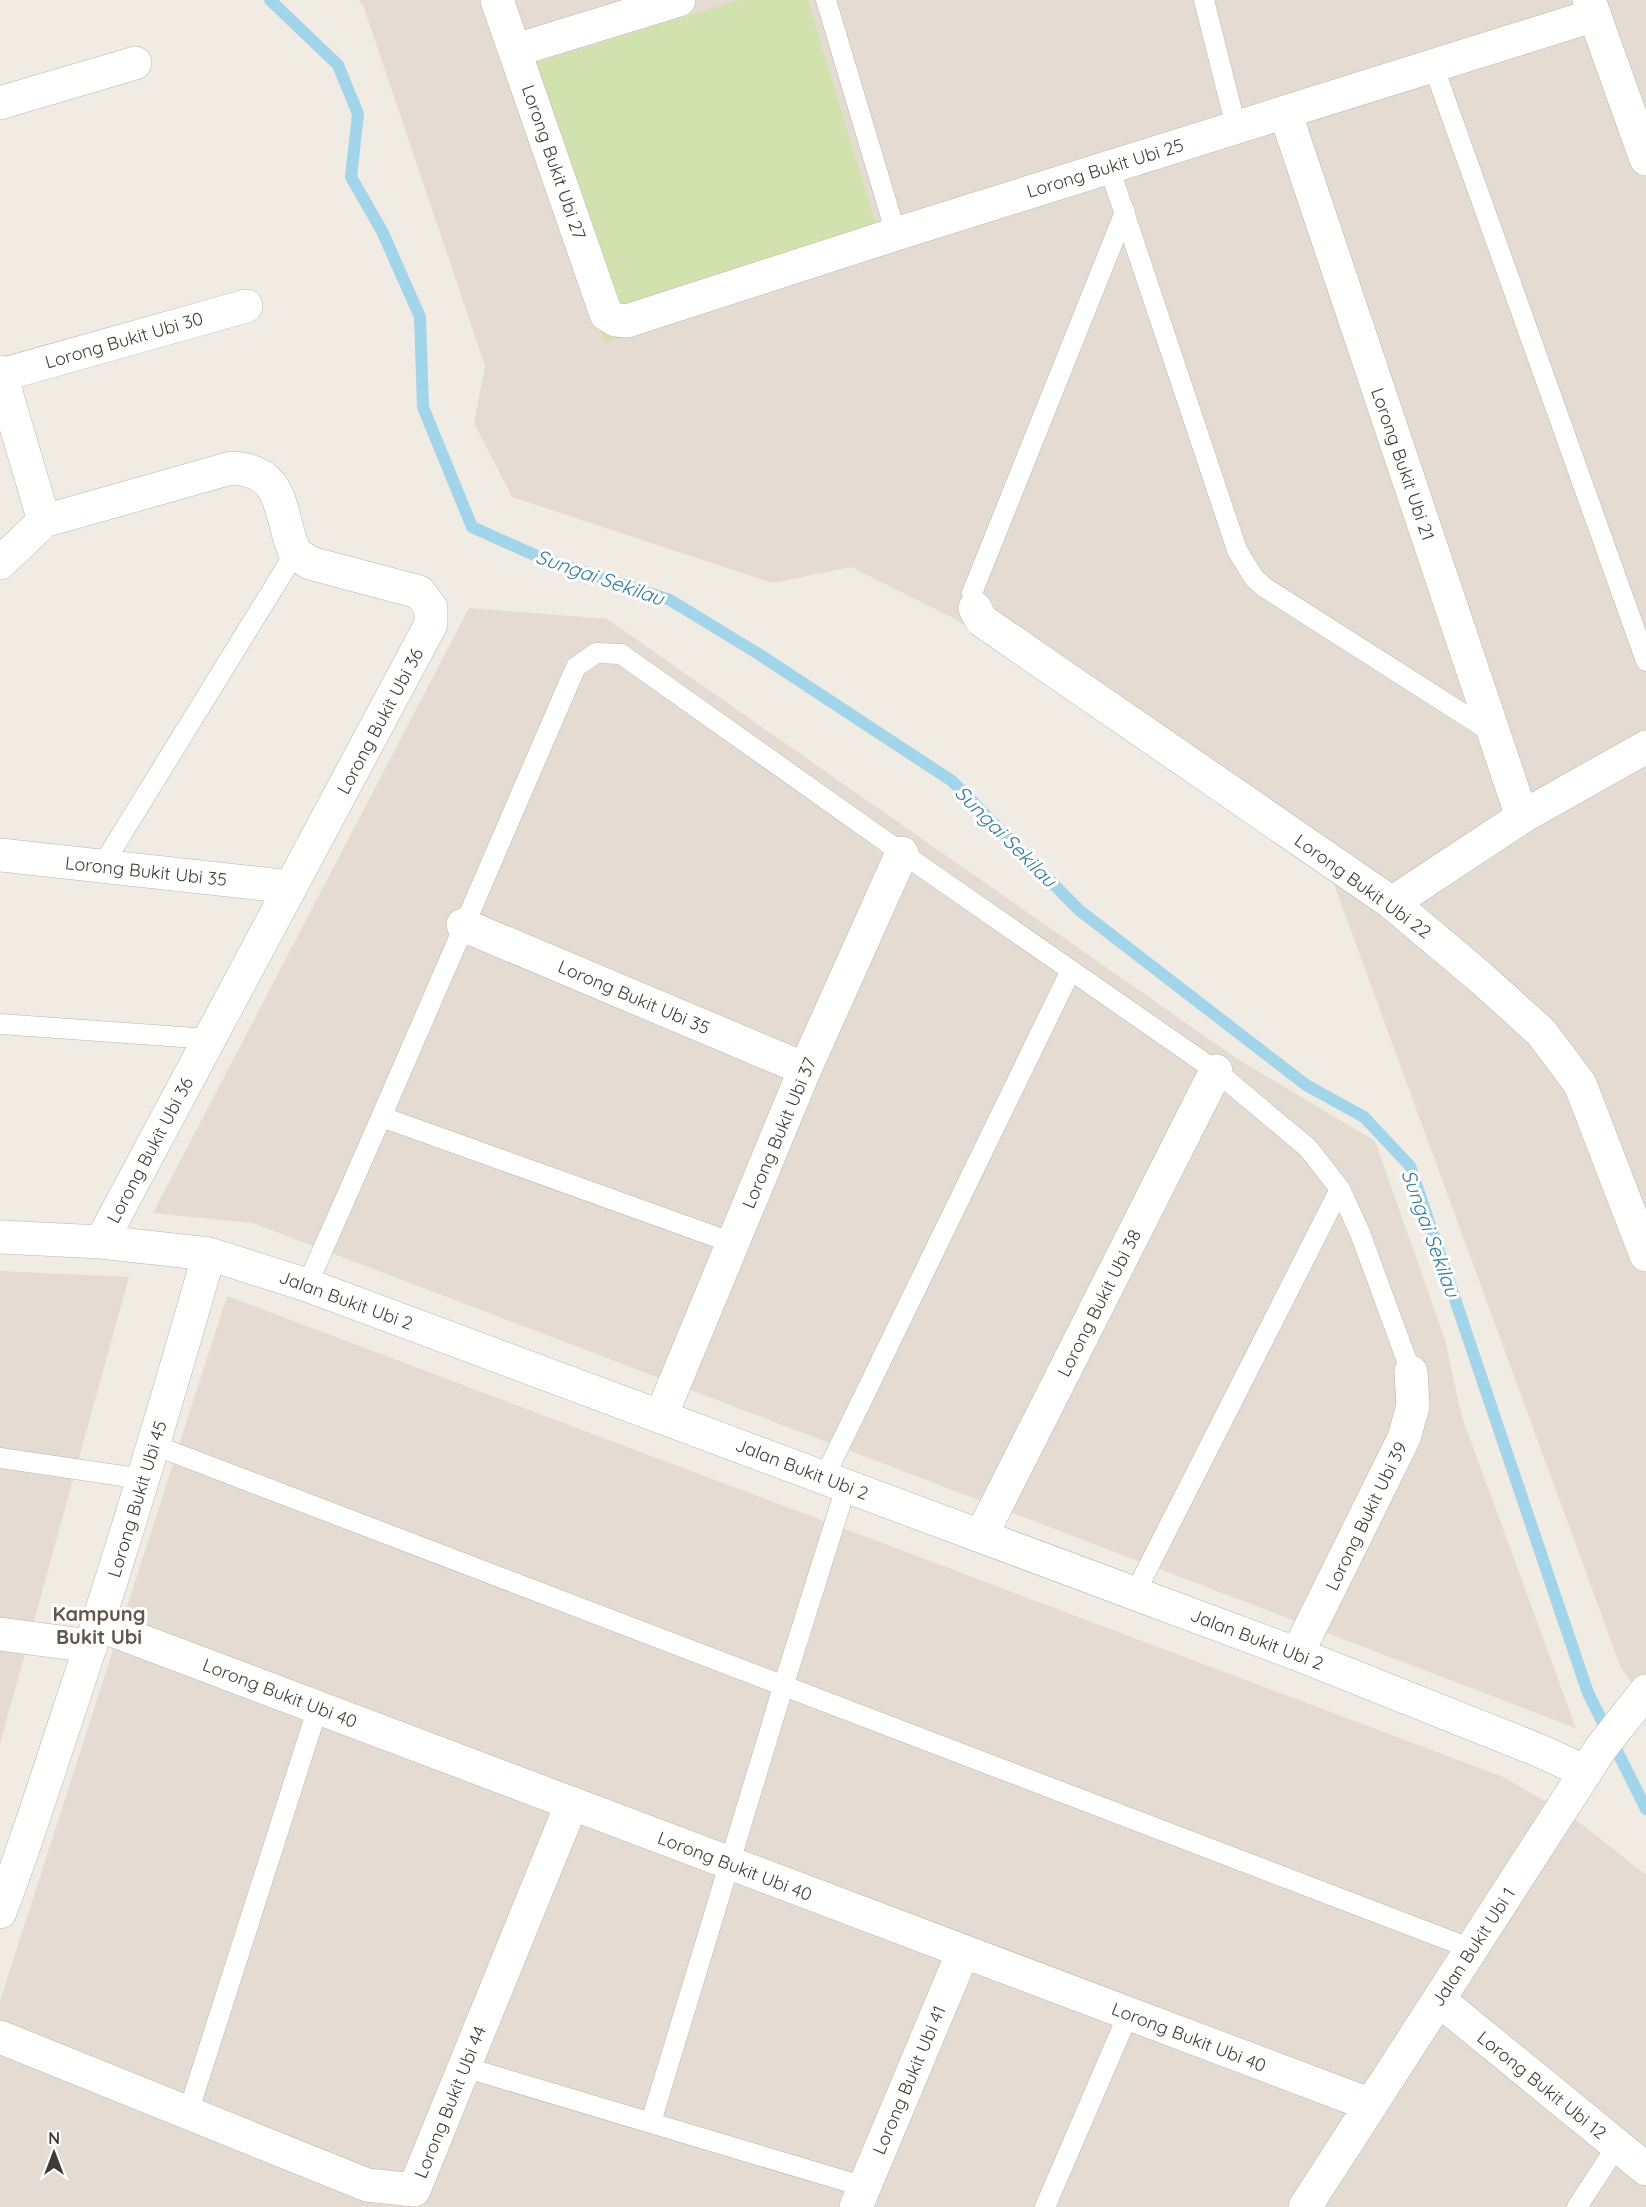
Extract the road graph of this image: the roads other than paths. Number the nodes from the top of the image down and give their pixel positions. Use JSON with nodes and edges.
{"nodes":[{"id":1,"x":497,"y":0,"type":"edge"},
{"id":2,"x":679,"y":0,"type":"edge"},
{"id":3,"x":826,"y":0,"type":"edge"},
{"id":4,"x":1204,"y":0,"type":"edge"},
{"id":5,"x":646,"y":5,"type":"edge"},
{"id":6,"x":1592,"y":8,"type":"edge"},
{"id":7,"x":516,"y":50,"type":"junction"},
{"id":8,"x":135,"y":63,"type":"dead end"},
{"id":9,"x":1432,"y":65,"type":"junction"},
{"id":10,"x":0,"y":103,"type":"edge"},
{"id":11,"x":1285,"y":112,"type":"junction"},
{"id":12,"x":1236,"y":127,"type":"junction"},
{"id":13,"x":1646,"y":159,"type":"edge"},
{"id":14,"x":1109,"y":167,"type":"junction"},
{"id":15,"x":1125,"y":212,"type":"junction"},
{"id":16,"x":896,"y":234,"type":"junction"},
{"id":17,"x":246,"y":306,"type":"dead end"},
{"id":18,"x":616,"y":320,"type":"joint"},
{"id":19,"x":1,"y":374,"type":"edge"},
{"id":20,"x":44,"y":521,"type":"junction"},
{"id":21,"x":295,"y":553,"type":"junction"},
{"id":22,"x":0,"y":563,"type":"edge"},
{"id":23,"x":975,"y":608,"type":"joint"},
{"id":24,"x":1646,"y":661,"type":"edge"},
{"id":25,"x":1493,"y":733,"type":"junction"},
{"id":26,"x":1646,"y":747,"type":"edge"},
{"id":27,"x":1522,"y":817,"type":"junction"},
{"id":28,"x":902,"y":853,"type":"junction"},
{"id":29,"x":0,"y":855,"type":"edge"},
{"id":30,"x":102,"y":866,"type":"junction"},
{"id":31,"x":291,"y":887,"type":"junction"},
{"id":32,"x":1392,"y":903,"type":"junction"},
{"id":33,"x":463,"y":925,"type":"junction"},
{"id":34,"x":1071,"y":970,"type":"junction"},
{"id":35,"x":0,"y":1024,"type":"edge"},
{"id":36,"x":210,"y":1038,"type":"junction"},
{"id":37,"x":805,"y":1070,"type":"junction"},
{"id":38,"x":1216,"y":1071,"type":"junction"},
{"id":39,"x":382,"y":1117,"type":"junction"},
{"id":40,"x":1340,"y":1189,"type":"junction"},
{"id":41,"x":0,"y":1237,"type":"edge"},
{"id":42,"x":101,"y":1242,"type":"junction"},
{"id":43,"x":733,"y":1243,"type":"junction"},
{"id":44,"x":209,"y":1254,"type":"junction"},
{"id":45,"x":1646,"y":1255,"type":"edge"},
{"id":46,"x":307,"y":1285,"type":"junction"},
{"id":47,"x":1411,"y":1372,"type":"joint"},
{"id":48,"x":661,"y":1416,"type":"junction"},
{"id":49,"x":154,"y":1444,"type":"junction"},
{"id":50,"x":0,"y":1458,"type":"edge"},
{"id":51,"x":143,"y":1479,"type":"junction"},
{"id":52,"x":835,"y":1482,"type":"junction"},
{"id":53,"x":981,"y":1536,"type":"junction"},
{"id":54,"x":1135,"y":1593,"type":"junction"},
{"id":55,"x":0,"y":1634,"type":"edge"},
{"id":56,"x":95,"y":1635,"type":"junction"},
{"id":57,"x":1298,"y":1654,"type":"junction"},
{"id":58,"x":784,"y":1684,"type":"junction"},
{"id":59,"x":1644,"y":1693,"type":"edge"},
{"id":60,"x":318,"y":1707,"type":"junction"},
{"id":61,"x":1593,"y":1760,"type":"junction"},
{"id":62,"x":572,"y":1803,"type":"junction"},
{"id":63,"x":9,"y":1863,"type":"edge"},
{"id":64,"x":729,"y":1863,"type":"junction"},
{"id":65,"x":0,"y":1912,"type":"edge"},
{"id":66,"x":1472,"y":1949,"type":"junction"},
{"id":67,"x":963,"y":1952,"type":"junction"},
{"id":68,"x":1439,"y":2000,"type":"junction"},
{"id":69,"x":1128,"y":2014,"type":"junction"},
{"id":70,"x":0,"y":2037,"type":"edge"},
{"id":71,"x":464,"y":2067,"type":"junction"},
{"id":72,"x":1371,"y":2105,"type":"junction"},
{"id":73,"x":188,"y":2113,"type":"junction"},
{"id":74,"x":651,"y":2122,"type":"junction"},
{"id":75,"x":1617,"y":2146,"type":"junction"},
{"id":76,"x":1646,"y":2169,"type":"edge"},
{"id":77,"x":860,"y":2197,"type":"edge"},
{"id":78,"x":1045,"y":2207,"type":"edge"},
{"id":79,"x":1305,"y":2207,"type":"edge"},
{"id":80,"x":1577,"y":2207,"type":"edge"}],
"edges":[{"from":1,"to":7,"type":"street","name":"Lorong Bukit Ubi 27"},
{"from":2,"to":5,"type":"street"},
{"from":3,"to":16,"type":"lane"},
{"from":4,"to":12,"type":"lane"},
{"from":5,"to":7,"type":"street"},
{"from":6,"to":9,"type":"street","name":"Lorong Bukit Ubi 25"},
{"from":6,"to":13,"type":"street"},
{"from":7,"to":18,"type":"street","name":"Lorong Bukit Ubi 27"},
{"from":8,"to":10,"type":"street"},
{"from":9,"to":11,"type":"street","name":"Lorong Bukit Ubi 25"},
{"from":9,"to":24,"type":"lane"},
{"from":11,"to":12,"type":"street","name":"Lorong Bukit Ubi 25"},
{"from":11,"to":25,"type":"street","name":"Lorong Bukit Ubi 21"},
{"from":12,"to":14,"type":"street","name":"Lorong Bukit Ubi 25"},
{"from":14,"to":15,"type":"lane"},
{"from":14,"to":16,"type":"street","name":"Lorong Bukit Ubi 25"},
{"from":15,"to":23,"type":"lane"},
{"from":15,"to":25,"type":"lane"},
{"from":16,"to":18,"type":"street","name":"Lorong Bukit Ubi 25"},
{"from":17,"to":19,"type":"street","name":"Lorong Bukit Ubi 30"},
{"from":19,"to":20,"type":"street"},
{"from":20,"to":21,"type":"street"},
{"from":20,"to":22,"type":"street"},
{"from":21,"to":30,"type":"lane"},
{"from":21,"to":31,"type":"street","name":"Lorong Bukit Ubi 36"},
{"from":23,"to":32,"type":"street","name":"Lorong Bukit Ubi 22"},
{"from":25,"to":27,"type":"street","name":"Lorong Bukit Ubi 21"},
{"from":26,"to":27,"type":"street"},
{"from":27,"to":32,"type":"street"},
{"from":28,"to":33,"type":"lane"},
{"from":28,"to":34,"type":"lane"},
{"from":28,"to":37,"type":"street","name":"Lorong Bukit Ubi 37"},
{"from":29,"to":30,"type":"street","name":"Lorong Bukit Ubi 35"},
{"from":30,"to":31,"type":"street","name":"Lorong Bukit Ubi 35"},
{"from":31,"to":36,"type":"street","name":"Lorong Bukit Ubi 36"},
{"from":32,"to":45,"type":"street","name":"Lorong Bukit Ubi 22"},
{"from":33,"to":37,"type":"street","name":"Lorong Bukit Ubi 35"},
{"from":33,"to":39,"type":"lane"},
{"from":34,"to":38,"type":"lane"},
{"from":34,"to":52,"type":"lane"},
{"from":35,"to":36,"type":"lane"},
{"from":36,"to":42,"type":"street","name":"Lorong Bukit Ubi 36"},
{"from":37,"to":43,"type":"street","name":"Lorong Bukit Ubi 37"},
{"from":38,"to":40,"type":"lane"},
{"from":38,"to":53,"type":"street","name":"Lorong Bukit Ubi 38"},
{"from":39,"to":43,"type":"lane"},
{"from":39,"to":46,"type":"lane"},
{"from":40,"to":47,"type":"lane"},
{"from":40,"to":54,"type":"lane"},
{"from":41,"to":42,"type":"street","name":"Jalan Bukit Ubi 2"},
{"from":42,"to":44,"type":"street","name":"Jalan Bukit Ubi 2"},
{"from":43,"to":48,"type":"street","name":"Lorong Bukit Ubi 37"},
{"from":44,"to":46,"type":"street","name":"Jalan Bukit Ubi 2"},
{"from":44,"to":49,"type":"street","name":"Lorong Bukit Ubi 45"},
{"from":46,"to":48,"type":"street","name":"Jalan Bukit Ubi 2"},
{"from":47,"to":57,"type":"street","name":"Lorong Bukit Ubi 39"},
{"from":48,"to":52,"type":"street","name":"Jalan Bukit Ubi 2"},
{"from":49,"to":51,"type":"street","name":"Lorong Bukit Ubi 45"},
{"from":49,"to":58,"type":"lane"},
{"from":50,"to":51,"type":"lane"},
{"from":51,"to":56,"type":"street","name":"Lorong Bukit Ubi 45"},
{"from":52,"to":53,"type":"street","name":"Jalan Bukit Ubi 2"},
{"from":52,"to":58,"type":"lane"},
{"from":53,"to":54,"type":"street","name":"Jalan Bukit Ubi 2"},
{"from":54,"to":57,"type":"street","name":"Jalan Bukit Ubi 2"},
{"from":55,"to":56,"type":"street","name":"Lorong Bukit Ubi 40"},
{"from":56,"to":60,"type":"street","name":"Lorong Bukit Ubi 40"},
{"from":56,"to":63,"type":"street","name":"Lorong Bukit Ubi 45"},
{"from":57,"to":61,"type":"street","name":"Jalan Bukit Ubi 2"},
{"from":58,"to":64,"type":"lane"},
{"from":58,"to":66,"type":"lane"},
{"from":59,"to":61,"type":"street","name":"Jalan Bukit Ubi 1"},
{"from":60,"to":62,"type":"street","name":"Lorong Bukit Ubi 40"},
{"from":60,"to":73,"type":"lane"},
{"from":61,"to":66,"type":"street","name":"Jalan Bukit Ubi 1"},
{"from":62,"to":64,"type":"street","name":"Lorong Bukit Ubi 40"},
{"from":62,"to":71,"type":"street","name":"Lorong Bukit Ubi 44"},
{"from":63,"to":65,"type":"street","name":"Lorong Bukit Ubi 45"},
{"from":64,"to":67,"type":"street","name":"Lorong Bukit Ubi 40"},
{"from":64,"to":74,"type":"lane"},
{"from":66,"to":68,"type":"street","name":"Jalan Bukit Ubi 1"},
{"from":67,"to":69,"type":"street","name":"Lorong Bukit Ubi 40"},
{"from":67,"to":77,"type":"street","name":"Lorong Bukit Ubi 41"},
{"from":68,"to":72,"type":"street","name":"Jalan Bukit Ubi 1"},
{"from":68,"to":75,"type":"street","name":"Lorong Bukit Ubi 12"},
{"from":69,"to":72,"type":"street","name":"Lorong Bukit Ubi 40"},
{"from":69,"to":78,"type":"lane"},
{"from":70,"to":73,"type":"street","name":"Lorong Bukit Ubi 44"},
{"from":71,"to":73,"type":"street","name":"Lorong Bukit Ubi 44"},
{"from":71,"to":74,"type":"lane"},
{"from":72,"to":79,"type":"street","name":"Jalan Bukit Ubi 1"},
{"from":74,"to":77,"type":"lane"},
{"from":75,"to":76,"type":"street","name":"Lorong Bukit Ubi 12"},
{"from":75,"to":80,"type":"lane"}]}
